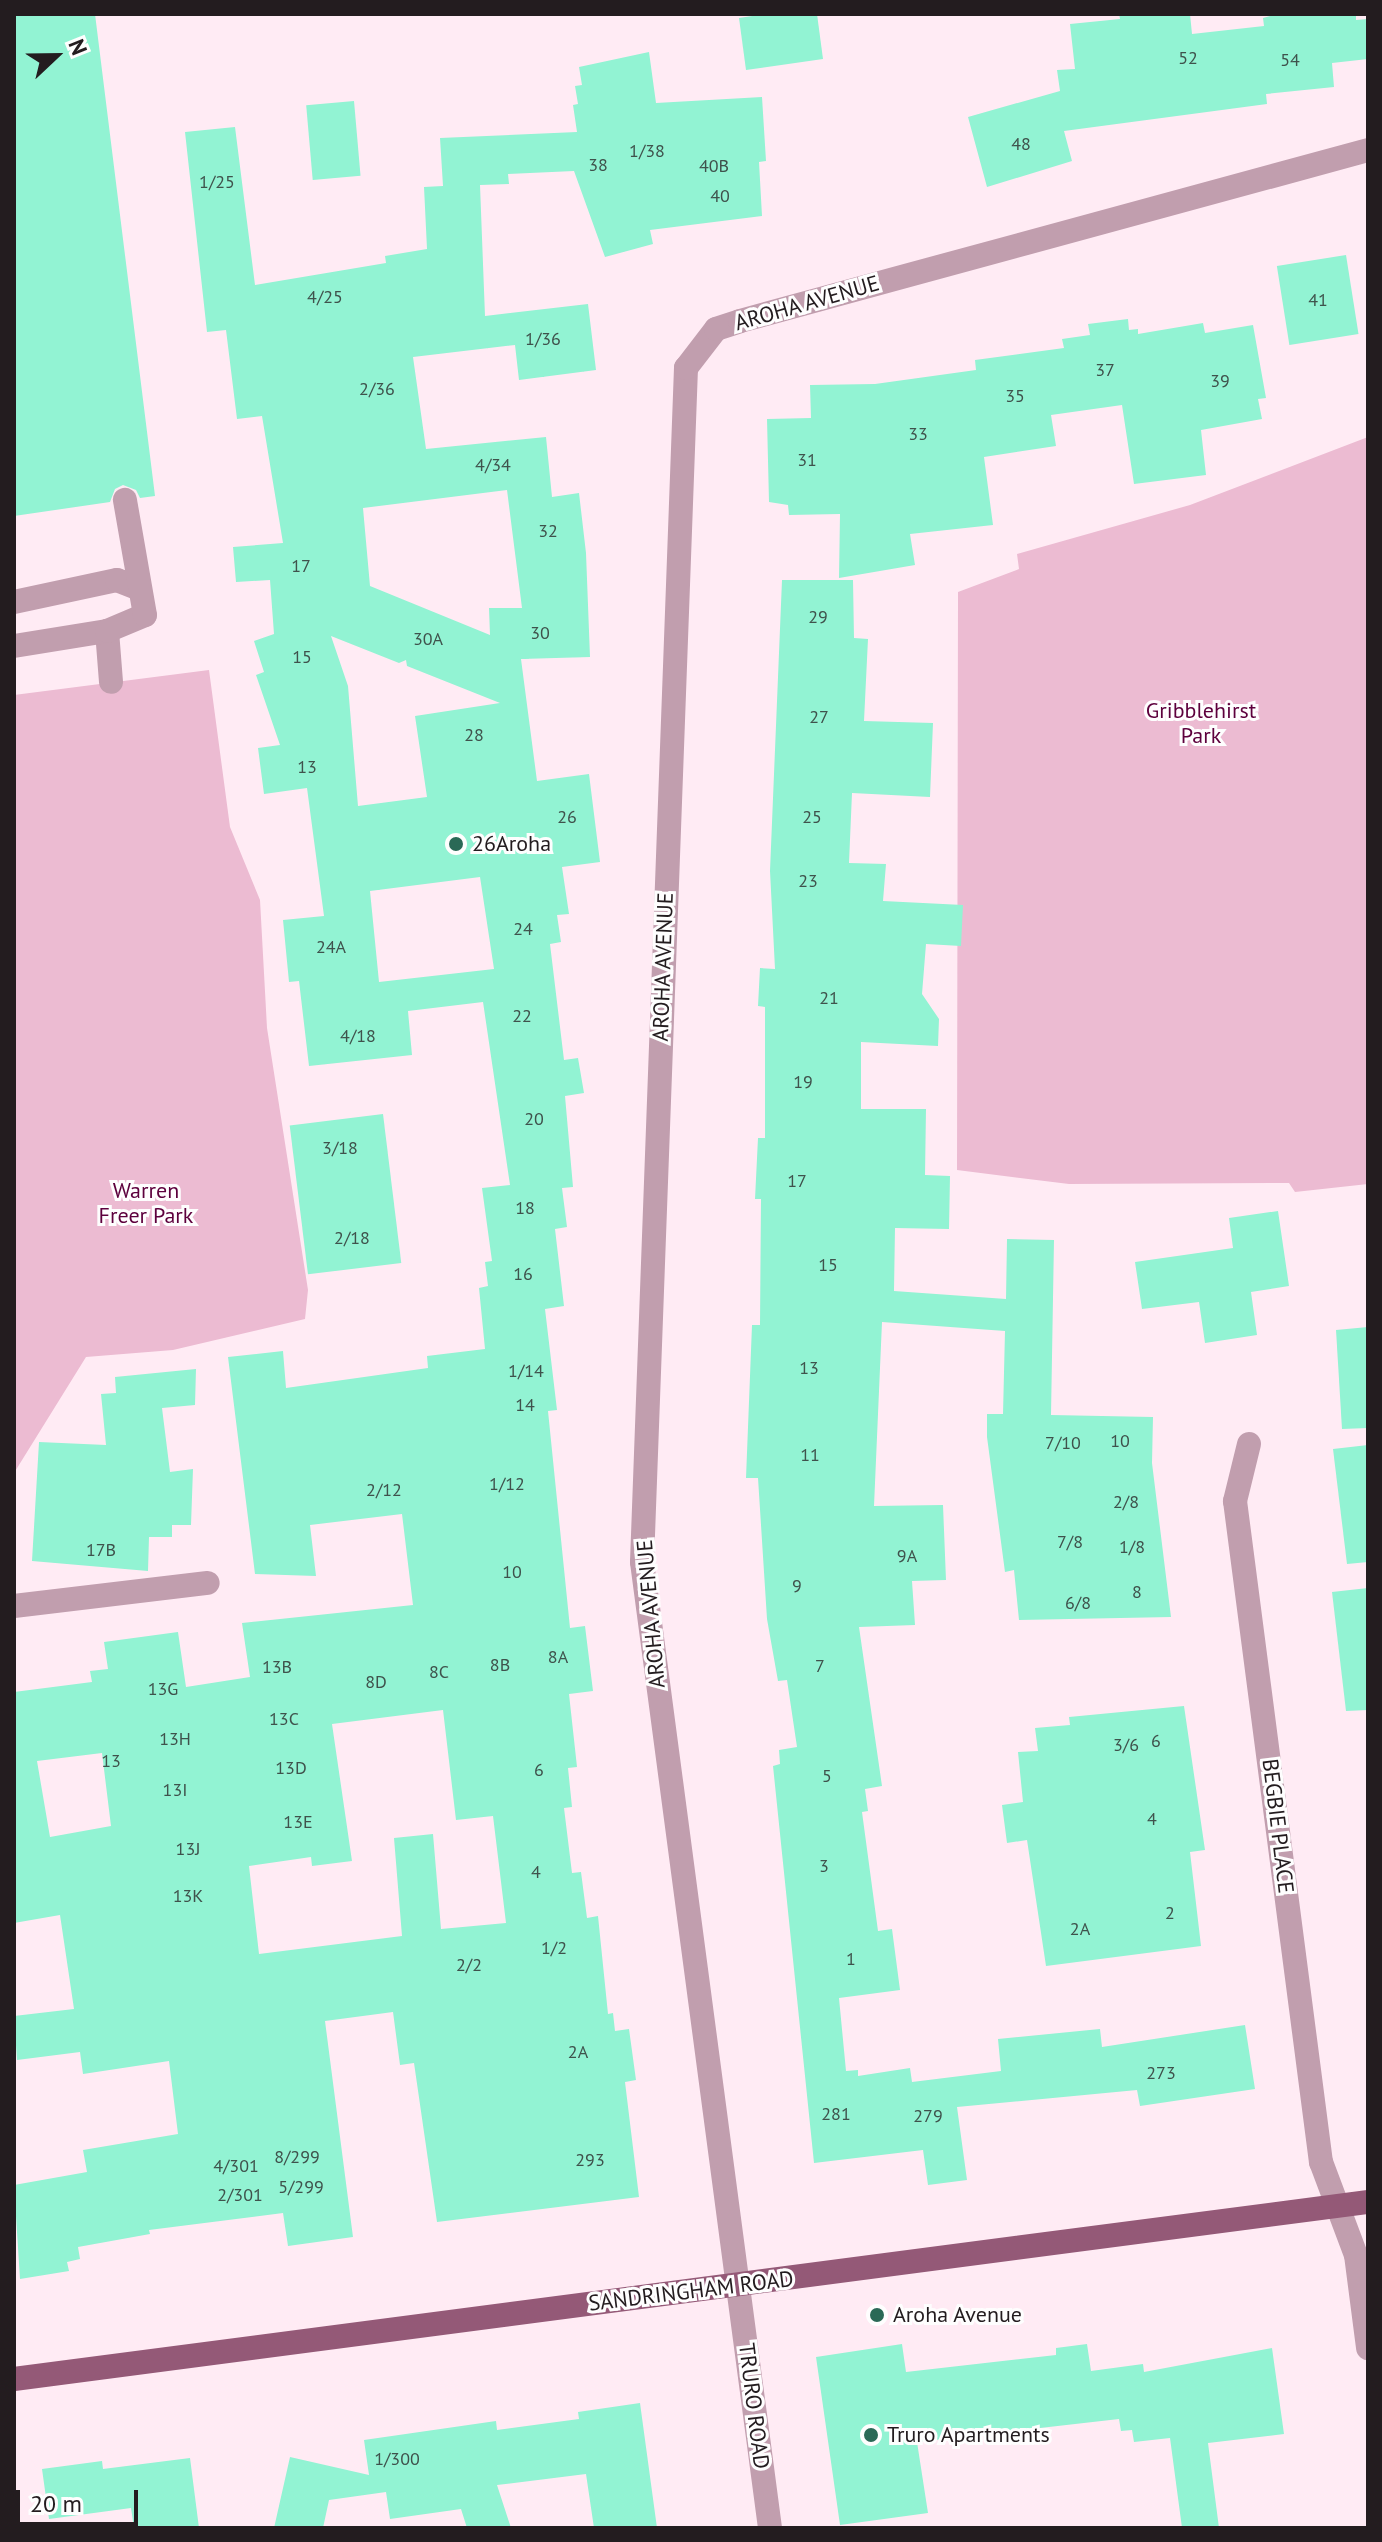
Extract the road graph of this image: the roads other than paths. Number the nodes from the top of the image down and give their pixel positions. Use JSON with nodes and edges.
{"nodes":[{"id":1,"x":1368,"y":150,"type":"edge"},
{"id":2,"x":125,"y":500,"type":"dead end"},
{"id":3,"x":139,"y":589,"type":"junction"},
{"id":4,"x":14,"y":602,"type":"edge"},
{"id":5,"x":107,"y":631,"type":"junction"},
{"id":6,"x":14,"y":646,"type":"edge"},
{"id":7,"x":111,"y":682,"type":"dead end"},
{"id":8,"x":1249,"y":1444,"type":"dead end"},
{"id":9,"x":208,"y":1583,"type":"dead end"},
{"id":10,"x":14,"y":1606,"type":"edge"},
{"id":11,"x":1368,"y":2202,"type":"edge"},
{"id":12,"x":1339,"y":2206,"type":"junction"},
{"id":13,"x":736,"y":2285,"type":"junction"},
{"id":14,"x":1368,"y":2348,"type":"edge"},
{"id":15,"x":14,"y":2379,"type":"edge"},
{"id":16,"x":770,"y":2528,"type":"edge"}],
"edges":[{"from":1,"to":13,"type":"street","name":"AROHA AVENUE"},
{"from":2,"to":3,"type":"street"},
{"from":3,"to":4,"type":"street"},
{"from":3,"to":5,"type":"street"},
{"from":5,"to":6,"type":"street"},
{"from":5,"to":7,"type":"street"},
{"from":8,"to":12,"type":"street","name":"BEGBIE PLACE"},
{"from":9,"to":10,"type":"street"},
{"from":11,"to":12,"type":"main road","name":"SANDRINGHAM ROAD"},
{"from":12,"to":13,"type":"main road","name":"SANDRINGHAM ROAD"},
{"from":12,"to":14,"type":"street","name":"BEGBIE PLACE"},
{"from":13,"to":15,"type":"main road","name":"SANDRINGHAM ROAD"},
{"from":13,"to":16,"type":"street","name":"TRURO ROAD"}]}
